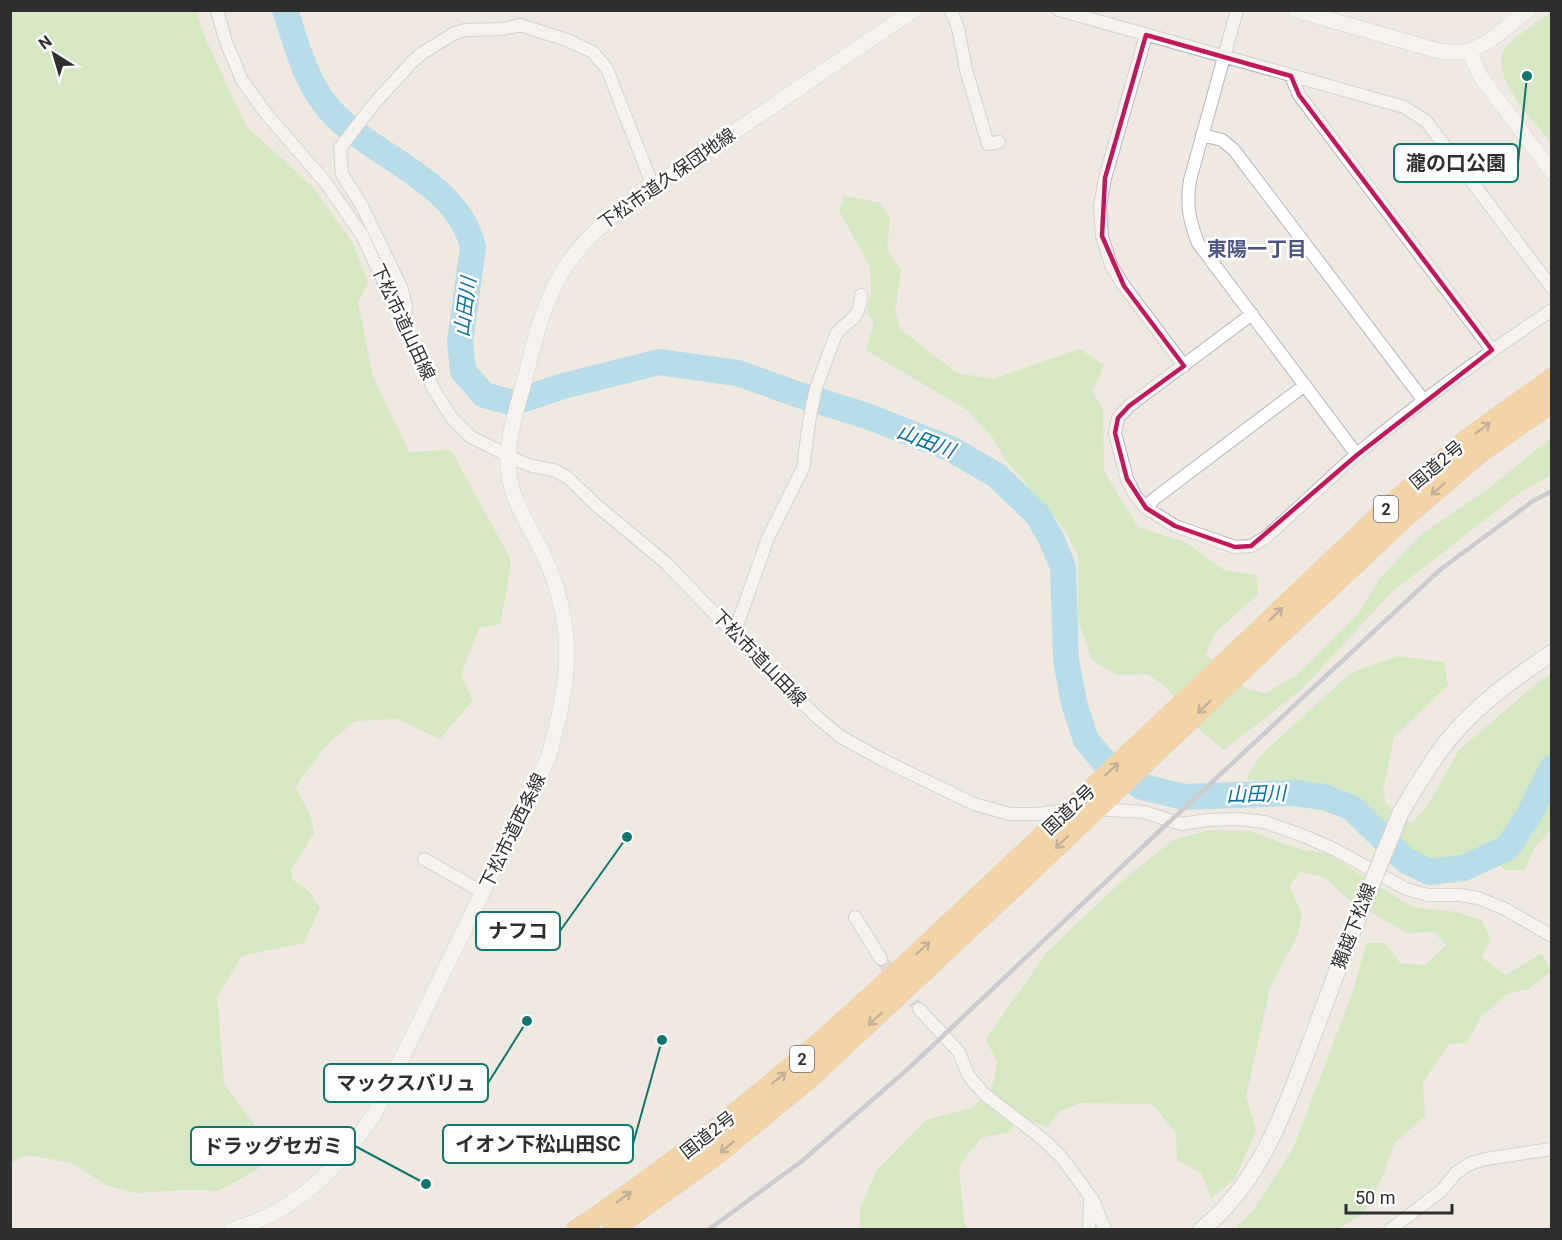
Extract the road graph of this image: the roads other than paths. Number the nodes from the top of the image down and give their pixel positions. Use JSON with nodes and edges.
{"nodes":[{"id":1,"x":217,"y":10,"type":"edge"},
{"id":2,"x":914,"y":10,"type":"edge"},
{"id":3,"x":951,"y":10,"type":"edge"},
{"id":4,"x":1059,"y":10,"type":"edge"},
{"id":5,"x":1237,"y":10,"type":"edge"},
{"id":6,"x":1296,"y":10,"type":"edge"},
{"id":7,"x":1528,"y":10,"type":"edge"},
{"id":8,"x":1146,"y":35,"type":"junction"},
{"id":9,"x":1469,"y":50,"type":"junction"},
{"id":10,"x":1225,"y":55,"type":"junction"},
{"id":11,"x":1291,"y":76,"type":"junction"},
{"id":12,"x":1202,"y":135,"type":"junction"},
{"id":13,"x":999,"y":142,"type":"dead end"},
{"id":14,"x":1551,"y":172,"type":"edge"},
{"id":15,"x":653,"y":186,"type":"junction"},
{"id":16,"x":1551,"y":288,"type":"edge"},
{"id":17,"x":861,"y":295,"type":"dead end"},
{"id":18,"x":1551,"y":310,"type":"edge"},
{"id":19,"x":1252,"y":314,"type":"junction"},
{"id":20,"x":404,"y":322,"type":"junction"},
{"id":21,"x":1492,"y":350,"type":"junction"},
{"id":22,"x":1184,"y":366,"type":"junction"},
{"id":23,"x":1551,"y":378,"type":"edge"},
{"id":24,"x":1305,"y":385,"type":"junction"},
{"id":25,"x":1424,"y":401,"type":"junction"},
{"id":26,"x":1551,"y":403,"type":"edge"},
{"id":27,"x":1357,"y":454,"type":"junction"},
{"id":28,"x":507,"y":456,"type":"junction"},
{"id":29,"x":1146,"y":508,"type":"junction"},
{"id":30,"x":734,"y":634,"type":"junction"},
{"id":31,"x":1551,"y":653,"type":"edge"},
{"id":32,"x":1240,"y":661,"type":"junction"},
{"id":33,"x":424,"y":859,"type":"dead end"},
{"id":34,"x":1016,"y":872,"type":"junction"},
{"id":35,"x":484,"y":892,"type":"junction"},
{"id":36,"x":855,"y":917,"type":"dead end"},
{"id":37,"x":1551,"y":936,"type":"edge"},
{"id":38,"x":881,"y":959,"type":"tunnel mouth"},
{"id":39,"x":919,"y":1009,"type":"tunnel mouth"},
{"id":40,"x":1551,"y":1149,"type":"edge"},
{"id":41,"x":1093,"y":1200,"type":"junction"},
{"id":42,"x":232,"y":1230,"type":"edge"},
{"id":43,"x":576,"y":1230,"type":"edge"},
{"id":44,"x":612,"y":1230,"type":"edge"},
{"id":45,"x":1089,"y":1230,"type":"edge"},
{"id":46,"x":1105,"y":1230,"type":"edge"},
{"id":47,"x":1201,"y":1230,"type":"edge"},
{"id":48,"x":1390,"y":1230,"type":"edge"}],
"edges":[{"from":1,"to":20,"type":"street","name":"下松市道山田線"},
{"from":2,"to":15,"type":"street","name":"下松市道久保団地線"},
{"from":3,"to":13,"type":"street"},
{"from":4,"to":8,"type":"street"},
{"from":5,"to":10,"type":"street"},
{"from":6,"to":9,"type":"street"},
{"from":7,"to":9,"type":"street"},
{"from":8,"to":10,"type":"street"},
{"from":8,"to":22,"type":"street"},
{"from":9,"to":14,"type":"street"},
{"from":10,"to":11,"type":"street"},
{"from":10,"to":12,"type":"street"},
{"from":11,"to":16,"type":"street"},
{"from":11,"to":21,"type":"street"},
{"from":12,"to":19,"type":"street"},
{"from":12,"to":25,"type":"street"},
{"from":15,"to":20,"type":"street"},
{"from":15,"to":28,"type":"street","name":"下松市道久保団地線"},
{"from":17,"to":30,"type":"street"},
{"from":18,"to":21,"type":"street"},
{"from":19,"to":22,"type":"street"},
{"from":19,"to":24,"type":"street"},
{"from":20,"to":28,"type":"street","name":"下松市道山田線"},
{"from":21,"to":25,"type":"street"},
{"from":22,"to":29,"type":"street"},
{"from":32,"to":23,"type":"highway","name":"国道2号","number":"2","one_way":true},
{"from":24,"to":27,"type":"street"},
{"from":24,"to":29,"type":"street"},
{"from":25,"to":27,"type":"street"},
{"from":26,"to":32,"type":"highway","name":"国道2号","number":"2","one_way":true},
{"from":27,"to":29,"type":"street"},
{"from":28,"to":30,"type":"street","name":"下松市道山田線"},
{"from":28,"to":35,"type":"street","name":"下松市道西条線"},
{"from":30,"to":37,"type":"street","name":"下松市道山田線"},
{"from":31,"to":47,"type":"main road","name":"獺越下松線","bridge":true},
{"from":32,"to":34,"type":"highway","name":"国道2号","number":"2","bridge":true},
{"from":33,"to":35,"type":"street"},
{"from":43,"to":34,"type":"highway","name":"国道2号","number":"2","one_way":true},
{"from":34,"to":44,"type":"highway","name":"国道2号","number":"2","one_way":true},
{"from":35,"to":42,"type":"street","name":"下松市道西条線"},
{"from":36,"to":38,"type":"street"},
{"from":39,"to":41,"type":"street"},
{"from":40,"to":48,"type":"street"},
{"from":41,"to":45,"type":"street"},
{"from":41,"to":46,"type":"street"}]}
